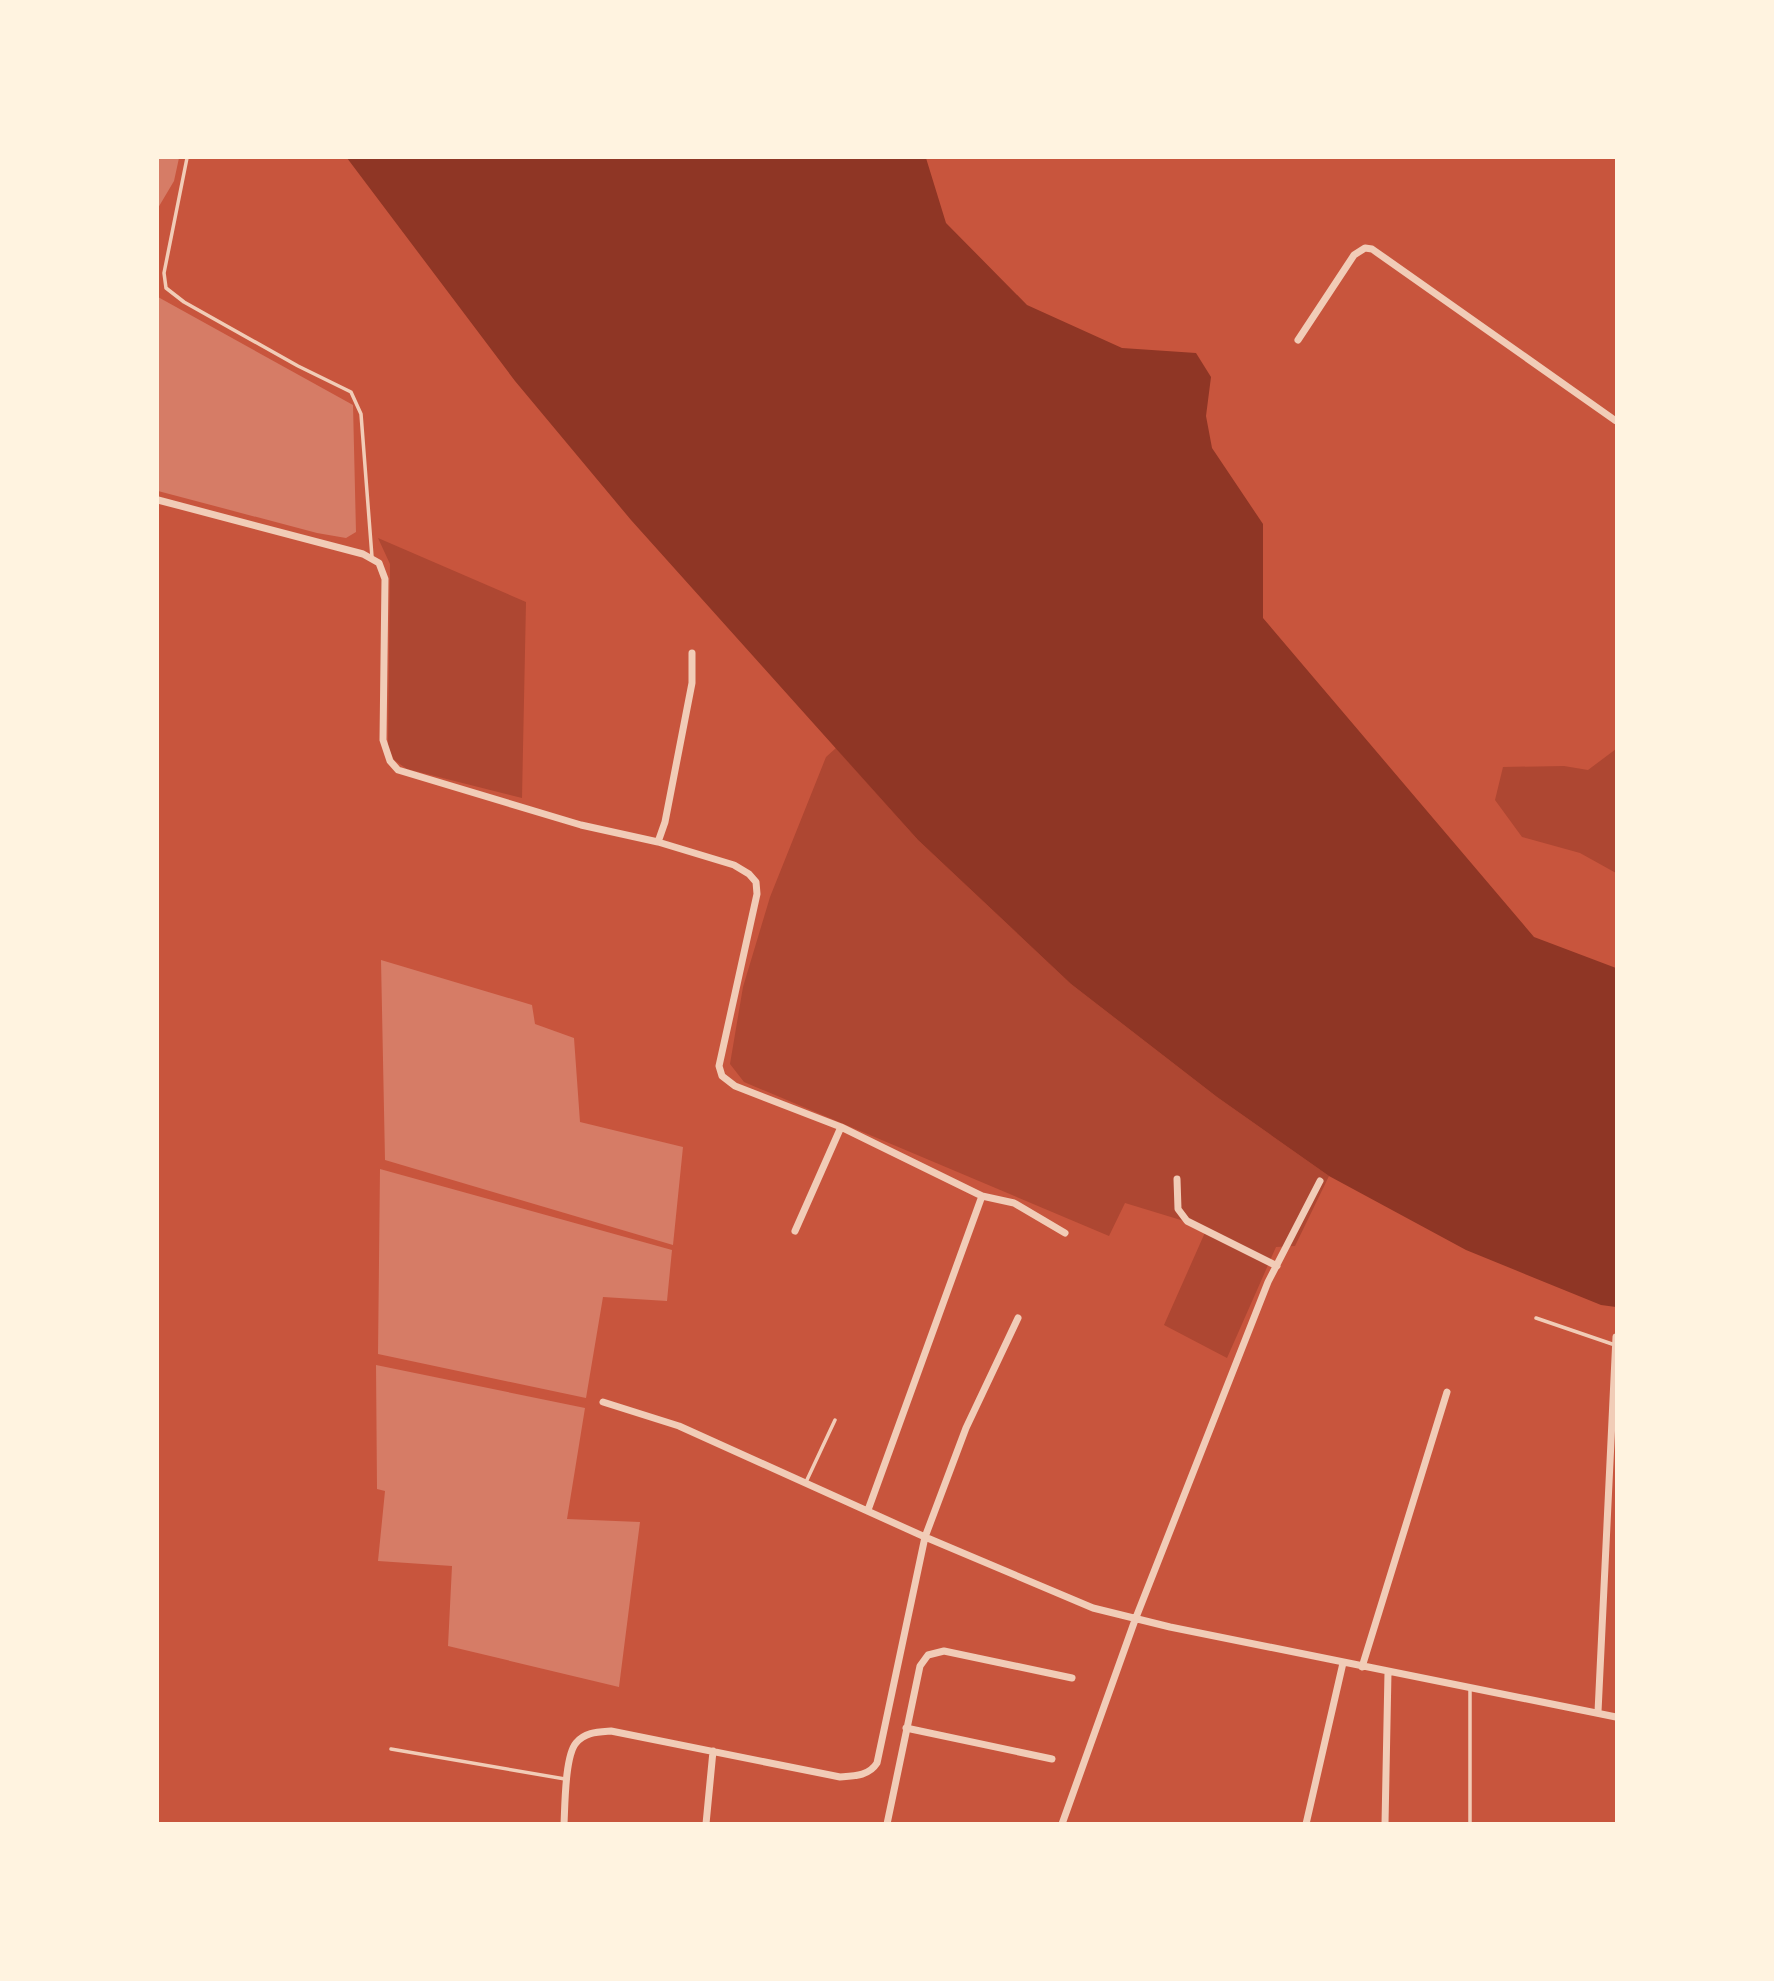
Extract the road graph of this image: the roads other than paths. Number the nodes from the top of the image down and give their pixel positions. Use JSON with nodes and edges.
{"nodes":[{"id":1,"x":187,"y":158,"type":"edge"},
{"id":2,"x":1298,"y":340,"type":"dead end"},
{"id":3,"x":1616,"y":421,"type":"edge"},
{"id":4,"x":158,"y":500,"type":"edge"},
{"id":5,"x":372,"y":557,"type":"junction"},
{"id":6,"x":692,"y":653,"type":"dead end"},
{"id":7,"x":658,"y":842,"type":"junction"},
{"id":8,"x":842,"y":1127,"type":"junction"},
{"id":9,"x":1177,"y":1179,"type":"dead end"},
{"id":10,"x":1320,"y":1181,"type":"dead end"},
{"id":11,"x":982,"y":1196,"type":"junction"},
{"id":12,"x":795,"y":1231,"type":"dead end"},
{"id":13,"x":1065,"y":1233,"type":"dead end"},
{"id":14,"x":1277,"y":1266,"type":"junction"},
{"id":15,"x":1018,"y":1318,"type":"dead end"},
{"id":16,"x":1536,"y":1318,"type":"dead end"},
{"id":17,"x":1616,"y":1341,"type":"edge"},
{"id":18,"x":1447,"y":1392,"type":"dead end"},
{"id":19,"x":603,"y":1402,"type":"dead end"},
{"id":20,"x":835,"y":1420,"type":"dead end"},
{"id":21,"x":806,"y":1482,"type":"junction"},
{"id":22,"x":868,"y":1510,"type":"junction"},
{"id":23,"x":925,"y":1537,"type":"junction"},
{"id":24,"x":1135,"y":1620,"type":"junction"},
{"id":25,"x":1343,"y":1663,"type":"junction"},
{"id":26,"x":1363,"y":1667,"type":"junction"},
{"id":27,"x":1388,"y":1672,"type":"junction"},
{"id":28,"x":1072,"y":1678,"type":"dead end"},
{"id":29,"x":1470,"y":1686,"type":"junction"},
{"id":30,"x":1598,"y":1712,"type":"junction"},
{"id":31,"x":1616,"y":1717,"type":"edge"},
{"id":32,"x":906,"y":1728,"type":"junction"},
{"id":33,"x":391,"y":1749,"type":"dead end"},
{"id":34,"x":713,"y":1751,"type":"junction"},
{"id":35,"x":1052,"y":1759,"type":"dead end"},
{"id":36,"x":568,"y":1779,"type":"junction"},
{"id":37,"x":564,"y":1824,"type":"edge"},
{"id":38,"x":706,"y":1824,"type":"edge"},
{"id":39,"x":887,"y":1824,"type":"edge"},
{"id":40,"x":1062,"y":1824,"type":"edge"},
{"id":41,"x":1306,"y":1824,"type":"edge"},
{"id":42,"x":1385,"y":1824,"type":"edge"},
{"id":43,"x":1470,"y":1824,"type":"edge"}],
"edges":[{"from":1,"to":5,"type":"lane"},
{"from":2,"to":3,"type":"street"},
{"from":4,"to":5,"type":"street"},
{"from":5,"to":7,"type":"street"},
{"from":6,"to":7,"type":"street"},
{"from":7,"to":8,"type":"street"},
{"from":8,"to":11,"type":"street"},
{"from":8,"to":12,"type":"street"},
{"from":9,"to":14,"type":"street"},
{"from":10,"to":14,"type":"street"},
{"from":11,"to":13,"type":"street"},
{"from":11,"to":22,"type":"street"},
{"from":14,"to":24,"type":"street"},
{"from":15,"to":23,"type":"street"},
{"from":16,"to":17,"type":"lane"},
{"from":17,"to":30,"type":"street"},
{"from":18,"to":26,"type":"street"},
{"from":19,"to":21,"type":"street"},
{"from":20,"to":21,"type":"lane"},
{"from":21,"to":22,"type":"street"},
{"from":22,"to":23,"type":"street"},
{"from":23,"to":24,"type":"street"},
{"from":23,"to":34,"type":"street"},
{"from":24,"to":25,"type":"street"},
{"from":24,"to":40,"type":"street"},
{"from":25,"to":26,"type":"street"},
{"from":25,"to":41,"type":"street"},
{"from":26,"to":27,"type":"street"},
{"from":27,"to":29,"type":"street"},
{"from":27,"to":42,"type":"street"},
{"from":28,"to":32,"type":"street"},
{"from":29,"to":30,"type":"street"},
{"from":29,"to":43,"type":"lane"},
{"from":30,"to":31,"type":"street"},
{"from":32,"to":35,"type":"street"},
{"from":32,"to":39,"type":"street"},
{"from":33,"to":36,"type":"lane"},
{"from":34,"to":36,"type":"street"},
{"from":34,"to":38,"type":"street"},
{"from":36,"to":37,"type":"street"}]}
